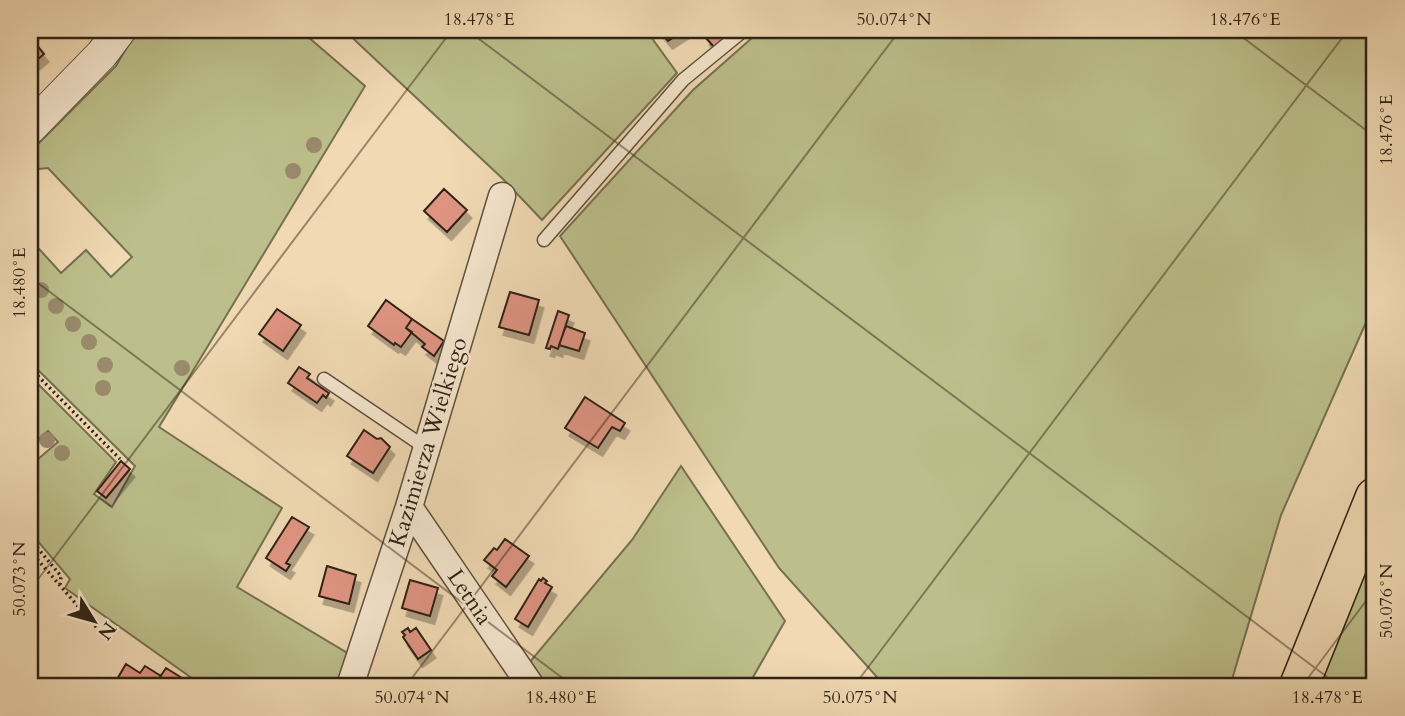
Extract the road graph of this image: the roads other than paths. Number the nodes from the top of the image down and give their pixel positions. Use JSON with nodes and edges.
{"nodes":[{"id":1,"x":120,"y":30,"type":"edge"},
{"id":2,"x":744,"y":30,"type":"edge"},
{"id":3,"x":30,"y":128,"type":"edge"},
{"id":4,"x":502,"y":196,"type":"dead end"},
{"id":5,"x":544,"y":240,"type":"dead end"},
{"id":6,"x":324,"y":379,"type":"dead end"},
{"id":7,"x":426,"y":447,"type":"junction"},
{"id":8,"x":1375,"y":498,"type":"edge"},
{"id":9,"x":409,"y":507,"type":"junction"},
{"id":10,"x":350,"y":686,"type":"edge"},
{"id":11,"x":531,"y":686,"type":"edge"},
{"id":12,"x":1299,"y":686,"type":"edge"}],
"edges":[{"from":1,"to":3,"type":"street"},
{"from":2,"to":5,"type":"lane"},
{"from":4,"to":7,"type":"street","name":"Kazimierza Wielkiego"},
{"from":6,"to":7,"type":"lane"},
{"from":7,"to":9,"type":"street","name":"Kazimierza Wielkiego"},
{"from":8,"to":12,"type":"main road"},
{"from":9,"to":10,"type":"street","name":"Kazimierza Wielkiego"},
{"from":9,"to":11,"type":"street","name":"Letnia"}]}
